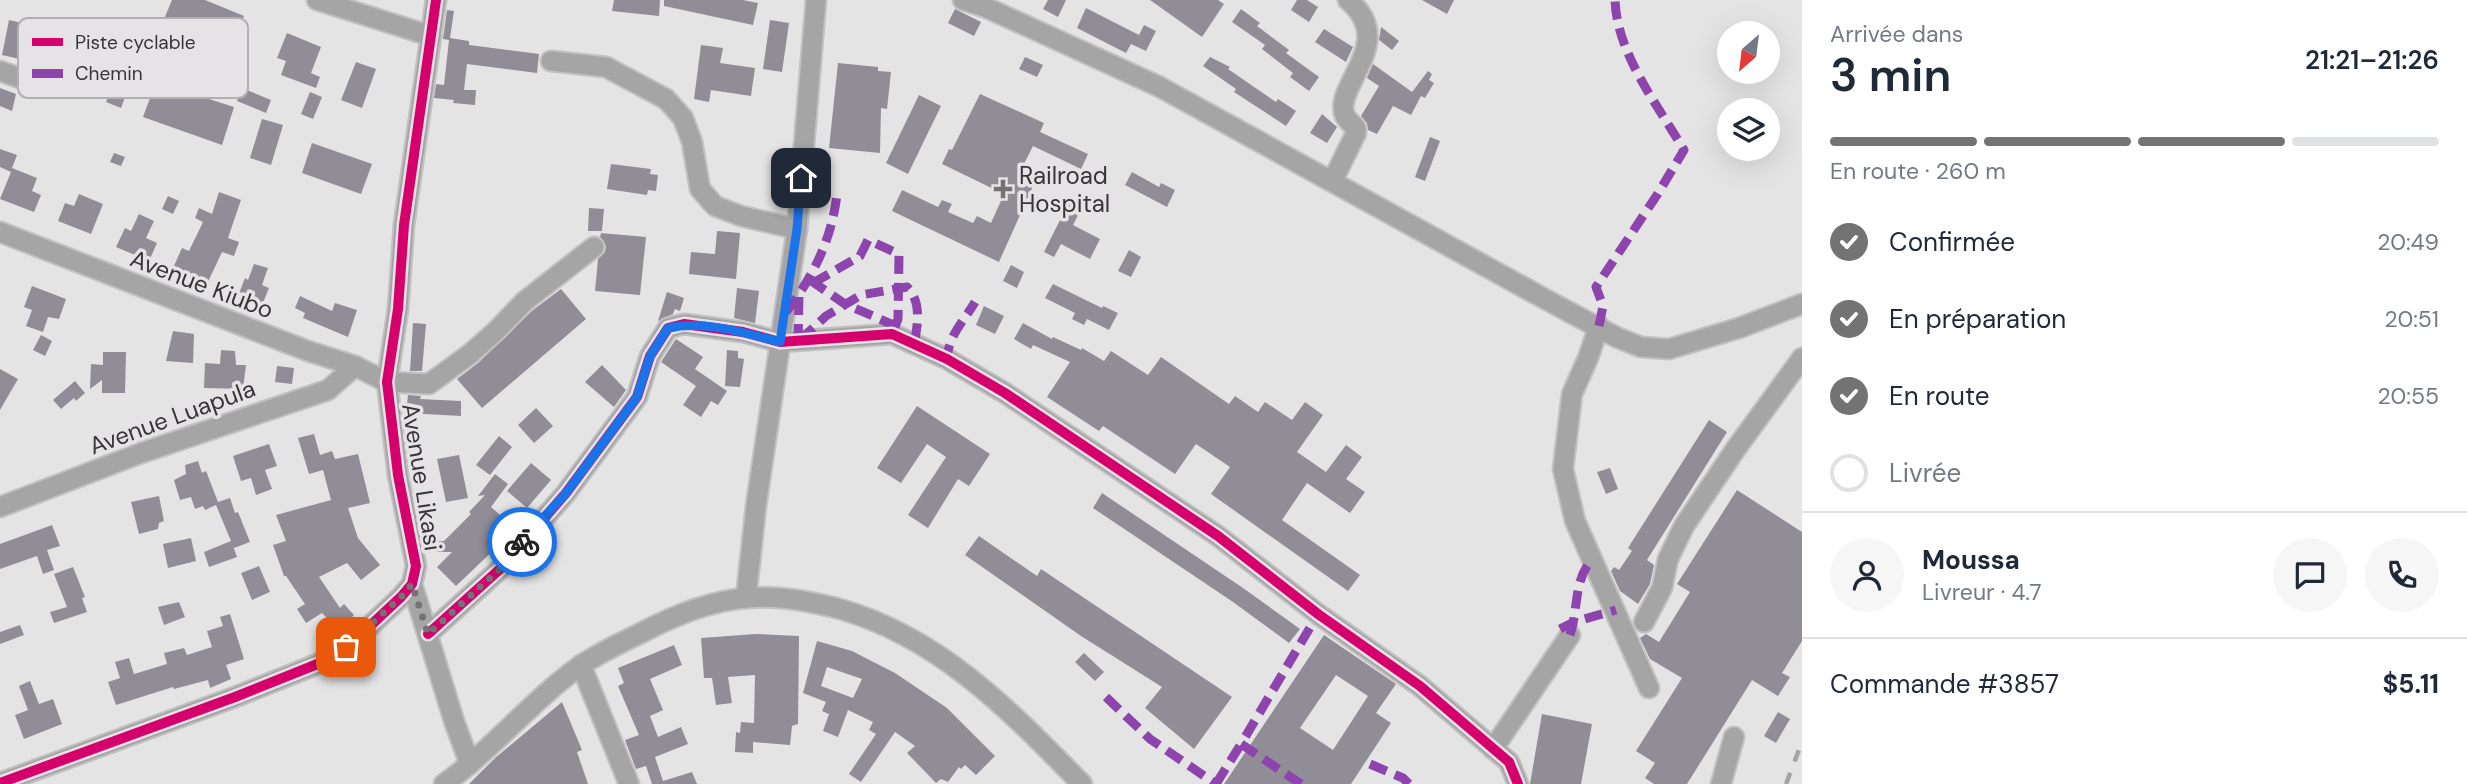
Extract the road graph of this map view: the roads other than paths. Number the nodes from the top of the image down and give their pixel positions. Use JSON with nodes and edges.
{"nodes":[{"id":1,"x":317,"y":0,"type":"edge"},
{"id":2,"x":436,"y":0,"type":"edge"},
{"id":3,"x":816,"y":0,"type":"edge"},
{"id":4,"x":964,"y":0,"type":"edge"},
{"id":5,"x":1352,"y":1,"type":"edge"},
{"id":6,"x":431,"y":36,"type":"junction"},
{"id":7,"x":551,"y":61,"type":"dead end"},
{"id":8,"x":0,"y":71,"type":"edge"},
{"id":9,"x":18,"y":77,"type":"edge"},
{"id":10,"x":1333,"y":180,"type":"junction"},
{"id":11,"x":797,"y":229,"type":"junction"},
{"id":12,"x":0,"y":232,"type":"edge"},
{"id":13,"x":594,"y":247,"type":"dead end"},
{"id":14,"x":1802,"y":304,"type":"edge"},
{"id":15,"x":1599,"y":326,"type":"junction"},
{"id":16,"x":780,"y":342,"type":"junction"},
{"id":17,"x":1802,"y":358,"type":"edge"},
{"id":18,"x":355,"y":366,"type":"junction"},
{"id":19,"x":387,"y":382,"type":"junction"},
{"id":20,"x":0,"y":507,"type":"edge"},
{"id":21,"x":412,"y":584,"type":"junction"},
{"id":22,"x":746,"y":598,"type":"junction"},
{"id":23,"x":1644,"y":622,"type":"dead end"},
{"id":24,"x":428,"y":634,"type":"junction"},
{"id":25,"x":1570,"y":635,"type":"dead end"},
{"id":26,"x":581,"y":665,"type":"junction"},
{"id":27,"x":1649,"y":688,"type":"dead end"},
{"id":28,"x":1734,"y":737,"type":"dead end"},
{"id":29,"x":1493,"y":749,"type":"junction"},
{"id":30,"x":470,"y":764,"type":"junction"},
{"id":31,"x":0,"y":783,"type":"edge"},
{"id":32,"x":444,"y":784,"type":"edge"},
{"id":33,"x":629,"y":784,"type":"edge"},
{"id":34,"x":1082,"y":784,"type":"edge"},
{"id":35,"x":1518,"y":784,"type":"edge"},
{"id":36,"x":1721,"y":784,"type":"edge"}],
"edges":[{"from":1,"to":6,"type":"street"},
{"from":2,"to":6,"type":"street","name":"Avenue Likasi"},
{"from":3,"to":11,"type":"street"},
{"from":4,"to":10,"type":"street"},
{"from":5,"to":10,"type":"street"},
{"from":6,"to":19,"type":"street","name":"Avenue Likasi"},
{"from":7,"to":11,"type":"street"},
{"from":8,"to":9,"type":"street"},
{"from":10,"to":15,"type":"street"},
{"from":11,"to":16,"type":"street"},
{"from":12,"to":18,"type":"street","name":"Avenue Kiubo"},
{"from":13,"to":19,"type":"street"},
{"from":14,"to":15,"type":"street"},
{"from":15,"to":27,"type":"street"},
{"from":16,"to":22,"type":"street"},
{"from":16,"to":24,"type":"street"},
{"from":16,"to":29,"type":"street"},
{"from":17,"to":23,"type":"street"},
{"from":18,"to":19,"type":"street","name":"Avenue Kiubo"},
{"from":18,"to":20,"type":"street","name":"Avenue Luapula"},
{"from":19,"to":21,"type":"street","name":"Avenue Likasi"},
{"from":21,"to":24,"type":"street"},
{"from":21,"to":31,"type":"street","name":"Avenue Likasi"},
{"from":22,"to":26,"type":"street"},
{"from":22,"to":34,"type":"street"},
{"from":24,"to":30,"type":"street"},
{"from":25,"to":29,"type":"street"},
{"from":26,"to":30,"type":"street"},
{"from":26,"to":33,"type":"street"},
{"from":28,"to":36,"type":"street"},
{"from":29,"to":35,"type":"street"},
{"from":30,"to":32,"type":"street"}]}
